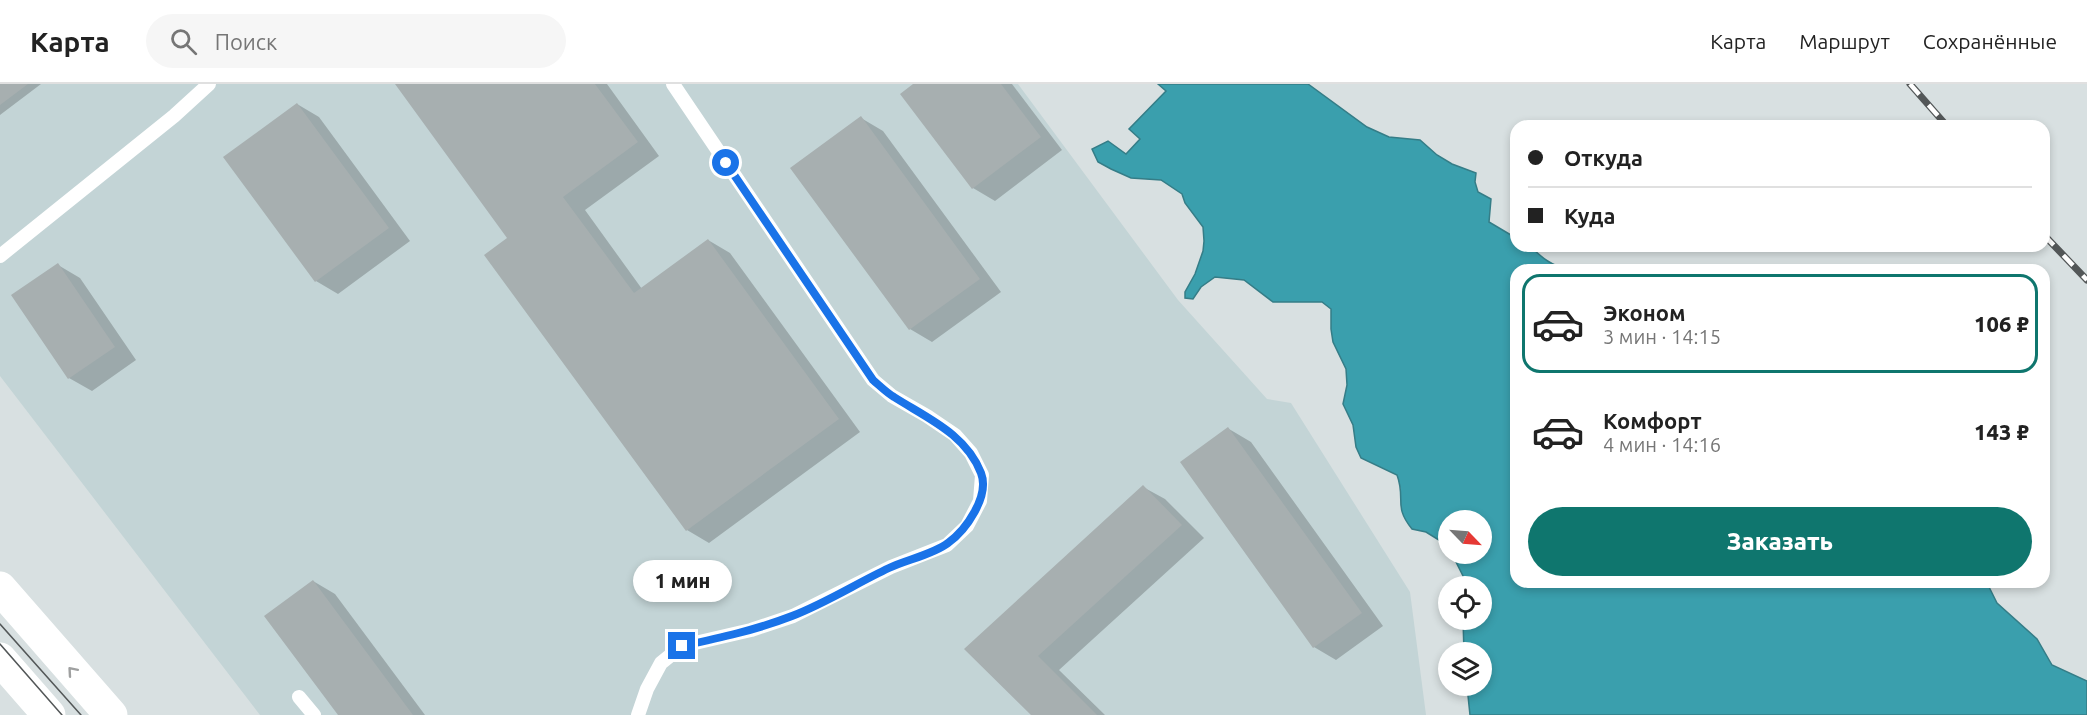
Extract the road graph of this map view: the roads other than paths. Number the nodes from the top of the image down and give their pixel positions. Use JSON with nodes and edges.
{"nodes":[{"id":1,"x":208,"y":84,"type":"edge"},
{"id":2,"x":673,"y":84,"type":"edge"},
{"id":3,"x":0,"y":256,"type":"edge"},
{"id":4,"x":0,"y":588,"type":"edge"},
{"id":5,"x":0,"y":659,"type":"edge"},
{"id":6,"x":299,"y":697,"type":"dead end"},
{"id":7,"x":49,"y":715,"type":"edge"},
{"id":8,"x":111,"y":715,"type":"edge"},
{"id":9,"x":314,"y":715,"type":"edge"},
{"id":10,"x":638,"y":715,"type":"edge"}],
"edges":[{"from":1,"to":3,"type":"lane"},
{"from":2,"to":10,"type":"lane"},
{"from":8,"to":4,"type":"main road","one_way":true},
{"from":5,"to":7,"type":"main road"},
{"from":6,"to":9,"type":"lane"}]}
